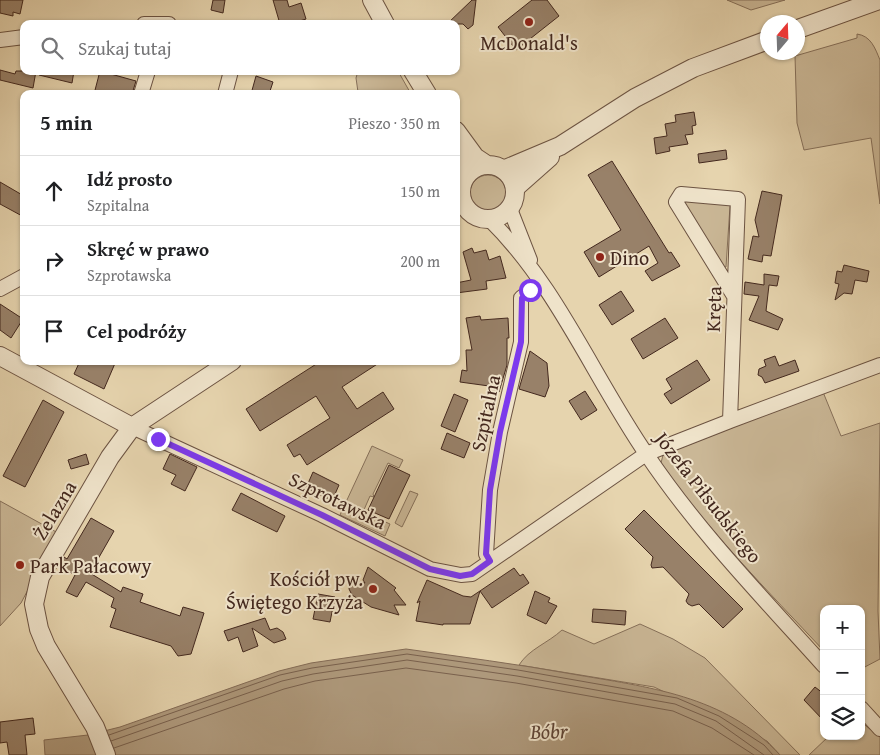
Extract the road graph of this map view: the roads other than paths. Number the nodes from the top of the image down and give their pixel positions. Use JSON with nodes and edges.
{"nodes":[{"id":1,"x":372,"y":0,"type":"edge"},
{"id":2,"x":879,"y":0,"type":"edge"},
{"id":3,"x":383,"y":20,"type":"edge"},
{"id":4,"x":805,"y":26,"type":"edge"},
{"id":5,"x":20,"y":38,"type":"edge"},
{"id":6,"x":0,"y":40,"type":"edge"},
{"id":7,"x":760,"y":43,"type":"edge"},
{"id":8,"x":147,"y":75,"type":"edge"},
{"id":9,"x":230,"y":75,"type":"edge"},
{"id":10,"x":415,"y":75,"type":"edge"},
{"id":11,"x":142,"y":90,"type":"edge"},
{"id":12,"x":226,"y":90,"type":"edge"},
{"id":13,"x":425,"y":90,"type":"edge"},
{"id":14,"x":460,"y":136,"type":"edge"},
{"id":15,"x":560,"y":146,"type":"junction"},
{"id":16,"x":495,"y":168,"type":"junction"},
{"id":17,"x":515,"y":188,"type":"junction"},
{"id":18,"x":461,"y":191,"type":"edge"},
{"id":19,"x":510,"y":208,"type":"junction"},
{"id":20,"x":473,"y":216,"type":"junction"},
{"id":21,"x":490,"y":220,"type":"junction"},
{"id":22,"x":460,"y":221,"type":"edge"},
{"id":23,"x":531,"y":266,"type":"junction"},
{"id":24,"x":20,"y":278,"type":"edge"},
{"id":25,"x":541,"y":282,"type":"junction"},
{"id":26,"x":0,"y":289,"type":"edge"},
{"id":27,"x":734,"y":296,"type":"junction"},
{"id":28,"x":0,"y":356,"type":"edge"},
{"id":29,"x":226,"y":365,"type":"edge"},
{"id":30,"x":880,"y":365,"type":"edge"},
{"id":31,"x":730,"y":421,"type":"junction"},
{"id":32,"x":132,"y":427,"type":"junction"},
{"id":33,"x":646,"y":454,"type":"junction"},
{"id":34,"x":490,"y":561,"type":"junction"},
{"id":35,"x":820,"y":661,"type":"edge"},
{"id":36,"x":865,"y":712,"type":"edge"},
{"id":37,"x":880,"y":729,"type":"edge"},
{"id":38,"x":106,"y":755,"type":"edge"}],
"edges":[{"from":1,"to":3,"type":"street"},
{"from":2,"to":4,"type":"street"},
{"from":5,"to":6,"type":"street"},
{"from":7,"to":15,"type":"street"},
{"from":8,"to":11,"type":"street"},
{"from":9,"to":12,"type":"street"},
{"from":10,"to":13,"type":"street"},
{"from":14,"to":16,"type":"street"},
{"from":15,"to":16,"type":"street"},
{"from":15,"to":17,"type":"street"},
{"from":16,"to":17,"type":"street"},
{"from":16,"to":18,"type":"street"},
{"from":17,"to":19,"type":"street"},
{"from":18,"to":20,"type":"street"},
{"from":19,"to":21,"type":"street"},
{"from":19,"to":23,"type":"street"},
{"from":20,"to":21,"type":"street"},
{"from":20,"to":22,"type":"street"},
{"from":21,"to":23,"type":"street"},
{"from":23,"to":25,"type":"street","name":"Józefa Piłsudskiego"},
{"from":24,"to":26,"type":"street"},
{"from":25,"to":33,"type":"street","name":"Józefa Piłsudskiego"},
{"from":25,"to":34,"type":"street","name":"Szpitalna"},
{"from":27,"to":27,"type":"street","name":"Kręta"},
{"from":27,"to":31,"type":"street","name":"Kręta"},
{"from":28,"to":32,"type":"street","name":"Szprotawska"},
{"from":29,"to":32,"type":"street","name":"Żelazna"},
{"from":30,"to":31,"type":"street"},
{"from":31,"to":33,"type":"street"},
{"from":32,"to":34,"type":"street","name":"Szprotawska"},
{"from":32,"to":38,"type":"street","name":"Żelazna"},
{"from":33,"to":34,"type":"street","name":"Szprotawska"},
{"from":33,"to":35,"type":"street","name":"Józefa Piłsudskiego"},
{"from":36,"to":37,"type":"street"}]}
